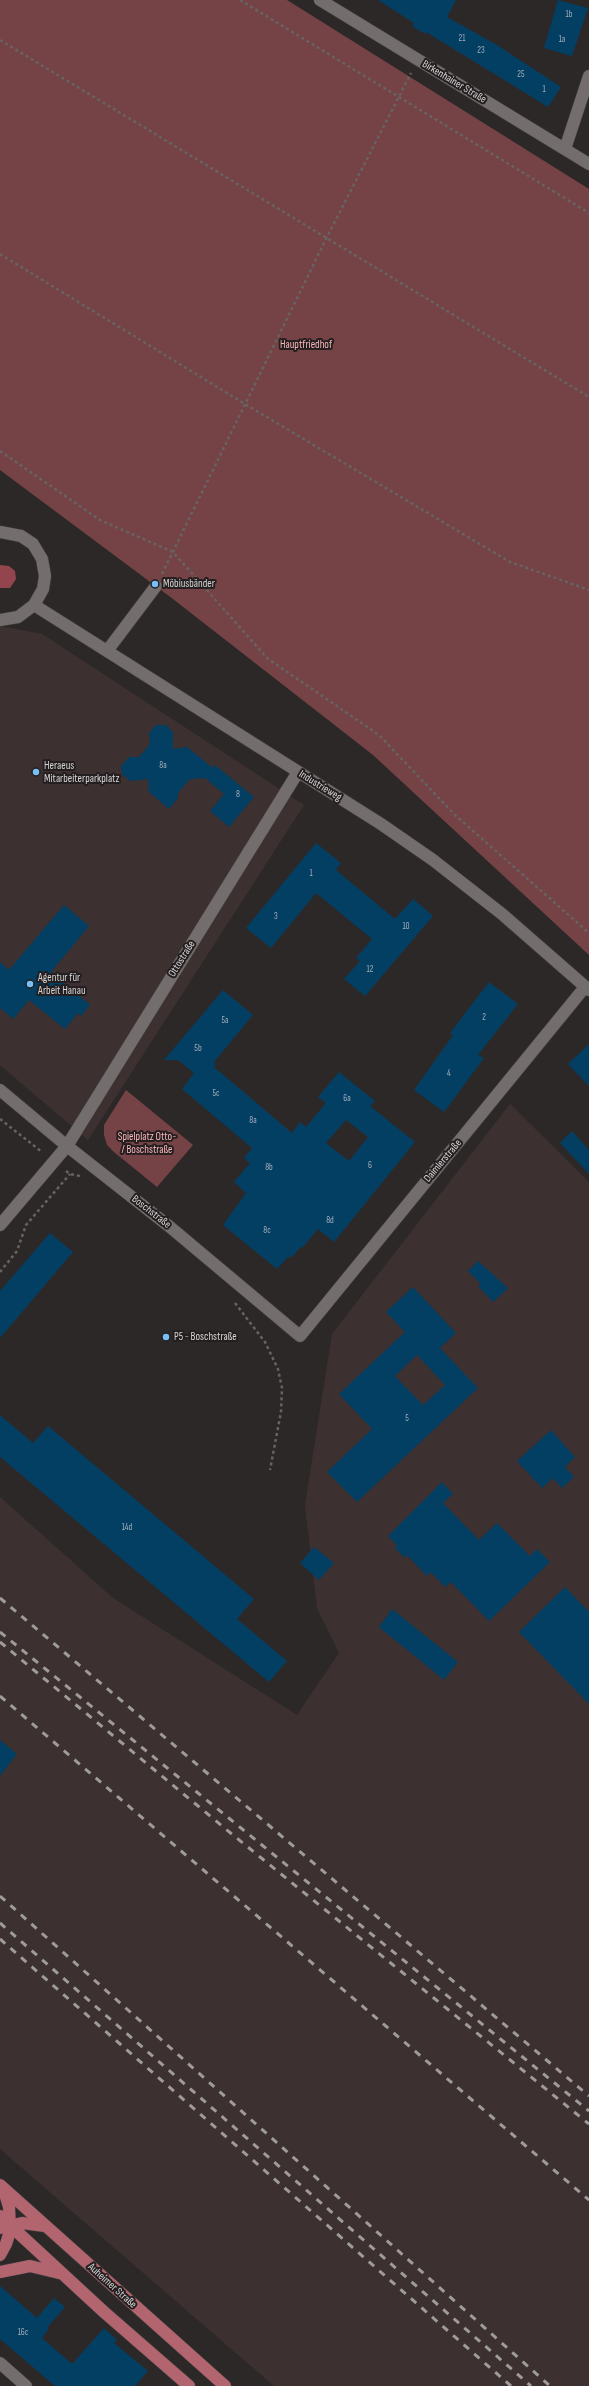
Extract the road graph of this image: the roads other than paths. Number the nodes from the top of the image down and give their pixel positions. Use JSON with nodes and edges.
{"nodes":[{"id":1,"x":320,"y":0,"type":"edge"},
{"id":2,"x":589,"y":76,"type":"edge"},
{"id":3,"x":565,"y":149,"type":"junction"},
{"id":4,"x":589,"y":164,"type":"edge"},
{"id":5,"x":0,"y":532,"type":"edge"},
{"id":6,"x":156,"y":586,"type":"road end"},
{"id":7,"x":34,"y":605,"type":"junction"},
{"id":8,"x":0,"y":620,"type":"edge"},
{"id":9,"x":107,"y":651,"type":"junction"},
{"id":10,"x":298,"y":772,"type":"junction"},
{"id":11,"x":587,"y":988,"type":"edge"},
{"id":12,"x":0,"y":1090,"type":"edge"},
{"id":13,"x":67,"y":1146,"type":"junction"},
{"id":14,"x":0,"y":1225,"type":"edge"},
{"id":15,"x":300,"y":1336,"type":"joint"},
{"id":16,"x":2,"y":2187,"type":"edge"},
{"id":17,"x":0,"y":2216,"type":"edge"},
{"id":18,"x":45,"y":2226,"type":"junction"},
{"id":19,"x":5,"y":2227,"type":"edge"},
{"id":20,"x":0,"y":2255,"type":"edge"},
{"id":21,"x":0,"y":2272,"type":"edge"},
{"id":22,"x":66,"y":2276,"type":"junction"},
{"id":23,"x":0,"y":2363,"type":"edge"},
{"id":24,"x":26,"y":2386,"type":"edge"},
{"id":25,"x":189,"y":2386,"type":"edge"},
{"id":26,"x":225,"y":2386,"type":"edge"}],
"edges":[{"from":1,"to":3,"type":"street","name":"Birkenhainer Straße"},
{"from":2,"to":3,"type":"street"},
{"from":3,"to":4,"type":"street","name":"Birkenhainer Straße"},
{"from":5,"to":7,"type":"street"},
{"from":6,"to":9,"type":"street"},
{"from":7,"to":8,"type":"street"},
{"from":7,"to":9,"type":"street","name":"Industrieweg"},
{"from":9,"to":10,"type":"street","name":"Industrieweg"},
{"from":10,"to":11,"type":"street","name":"Industrieweg"},
{"from":10,"to":13,"type":"street","name":"Ottostraße"},
{"from":11,"to":15,"type":"street","name":"Daimlerstraße"},
{"from":12,"to":13,"type":"street","name":"Boschstraße"},
{"from":13,"to":14,"type":"street","name":"Ottostraße"},
{"from":13,"to":15,"type":"street","name":"Boschstraße"},
{"from":16,"to":18,"type":"main road","name":"Auheimer Straße"},
{"from":16,"to":19,"type":"main road"},
{"from":17,"to":19,"type":"main road"},
{"from":18,"to":19,"type":"main road"},
{"from":18,"to":26,"type":"main road","name":"Auheimer Straße"},
{"from":19,"to":20,"type":"main road"},
{"from":19,"to":22,"type":"main road"},
{"from":21,"to":22,"type":"main road"},
{"from":22,"to":25,"type":"main road"},
{"from":23,"to":24,"type":"street"}]}
